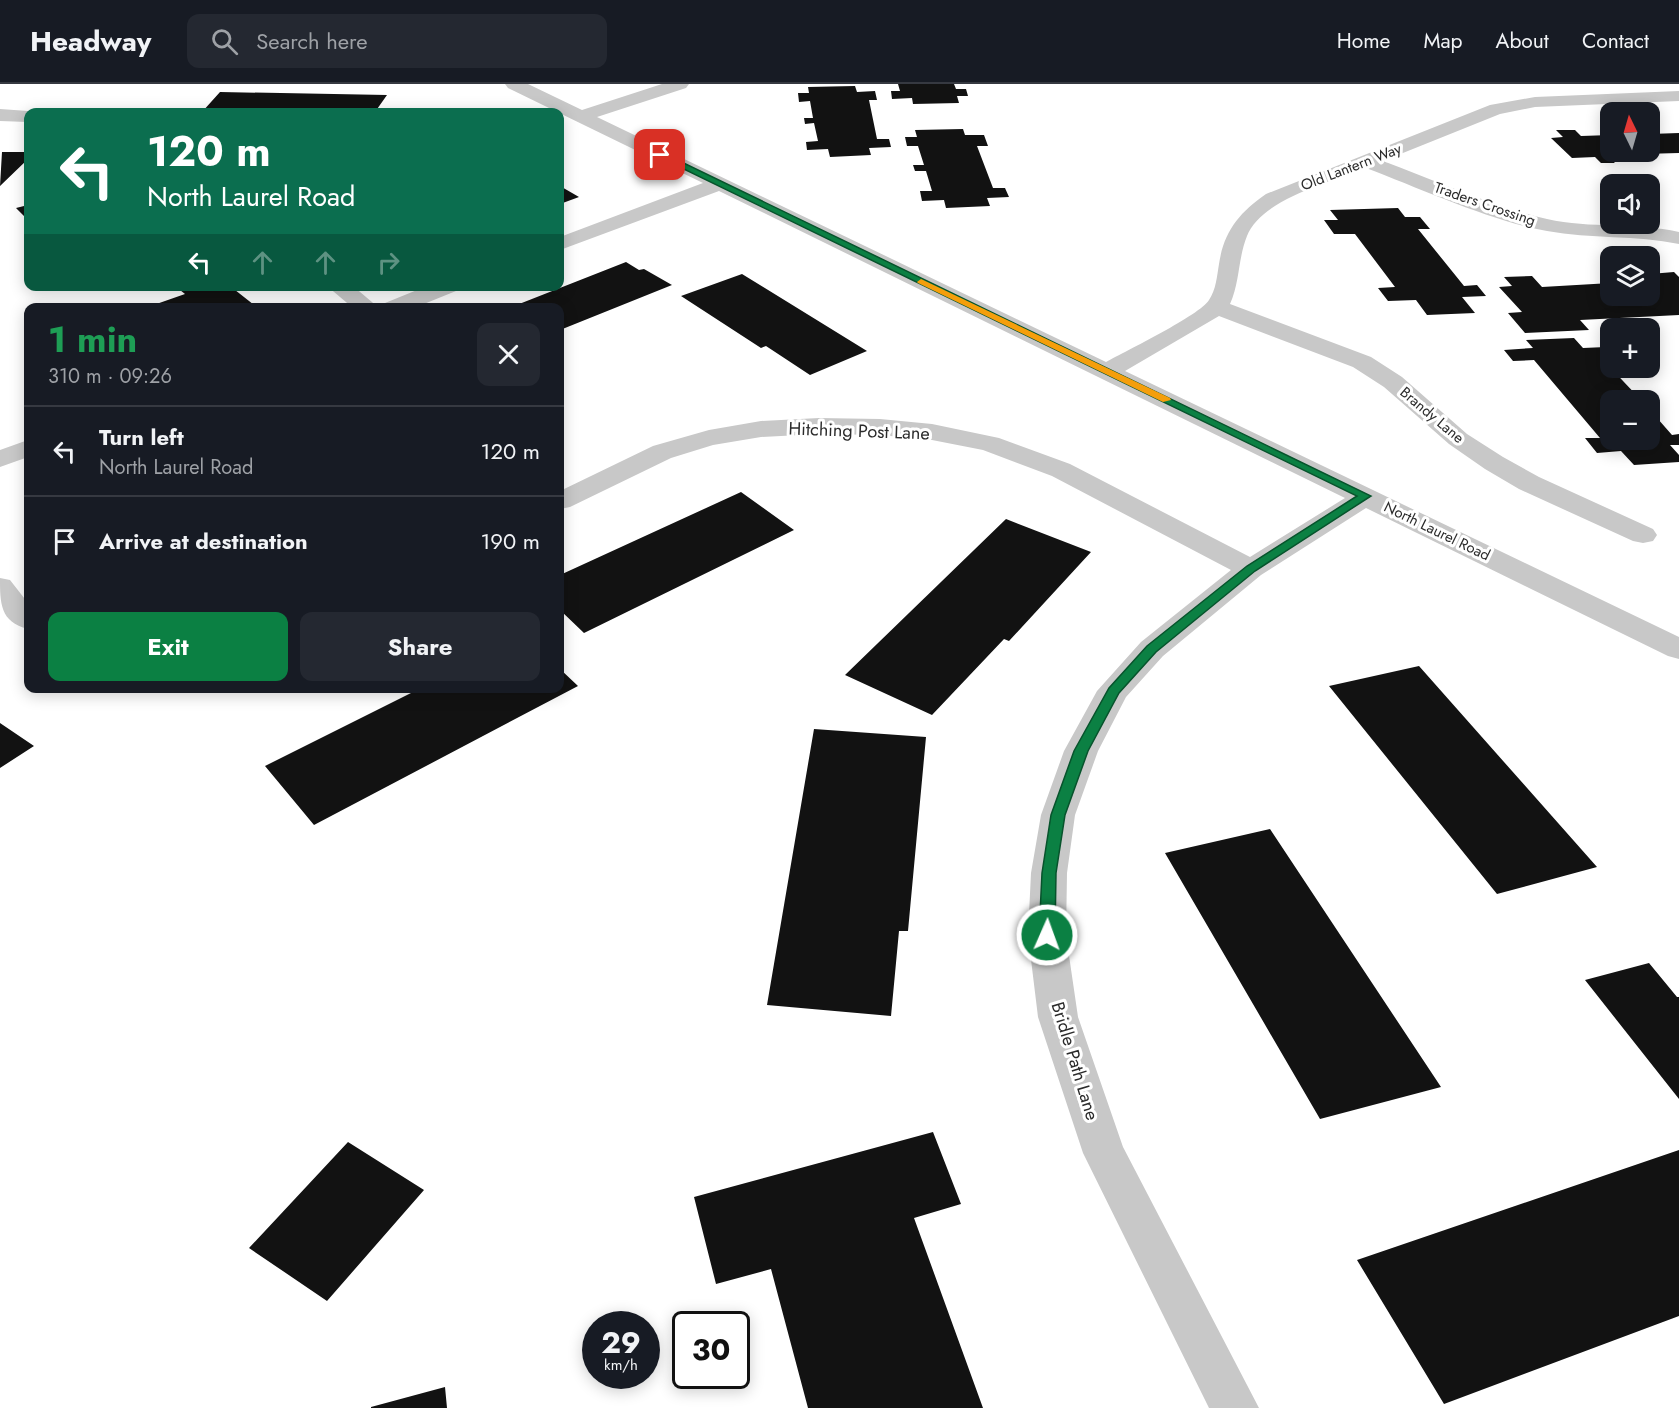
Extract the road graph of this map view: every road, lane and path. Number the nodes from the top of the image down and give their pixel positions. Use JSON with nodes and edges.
{"nodes":[{"id":1,"x":514,"y":84,"type":"edge"},
{"id":2,"x":680,"y":84,"type":"edge"},
{"id":3,"x":1679,"y":96,"type":"edge"},
{"id":4,"x":0,"y":116,"type":"edge"},
{"id":5,"x":582,"y":116,"type":"junction"},
{"id":6,"x":24,"y":117,"type":"edge"},
{"id":7,"x":1366,"y":161,"type":"junction"},
{"id":8,"x":719,"y":184,"type":"junction"},
{"id":9,"x":1679,"y":238,"type":"edge"},
{"id":10,"x":564,"y":242,"type":"edge"},
{"id":11,"x":345,"y":291,"type":"edge"},
{"id":12,"x":436,"y":291,"type":"edge"},
{"id":13,"x":361,"y":303,"type":"edge"},
{"id":14,"x":406,"y":303,"type":"edge"},
{"id":15,"x":1217,"y":307,"type":"junction"},
{"id":16,"x":1107,"y":371,"type":"junction"},
{"id":17,"x":24,"y":450,"type":"edge"},
{"id":18,"x":0,"y":459,"type":"edge"},
{"id":19,"x":1366,"y":496,"type":"junction"},
{"id":20,"x":564,"y":499,"type":"edge"},
{"id":21,"x":1643,"y":535,"type":"dead end"},
{"id":22,"x":1251,"y":568,"type":"junction"},
{"id":23,"x":0,"y":587,"type":"edge"},
{"id":24,"x":24,"y":616,"type":"edge"},
{"id":25,"x":1679,"y":649,"type":"edge"},
{"id":26,"x":1235,"y":1408,"type":"edge"}],
"edges":[{"from":1,"to":5,"type":"street","name":"North Laurel Road"},
{"from":2,"to":5,"type":"street"},
{"from":3,"to":7,"type":"street","name":"Old Lantern Way"},
{"from":4,"to":6,"type":"street"},
{"from":5,"to":8,"type":"street","name":"North Laurel Road"},
{"from":7,"to":9,"type":"street","name":"Traders Crossing"},
{"from":7,"to":15,"type":"street","name":"Old Lantern Way"},
{"from":8,"to":10,"type":"street"},
{"from":8,"to":16,"type":"street","name":"North Laurel Road"},
{"from":11,"to":13,"type":"street"},
{"from":12,"to":14,"type":"street"},
{"from":15,"to":16,"type":"street"},
{"from":15,"to":21,"type":"street","name":"Brandy Lane"},
{"from":16,"to":19,"type":"street","name":"North Laurel Road"},
{"from":17,"to":18,"type":"street"},
{"from":19,"to":22,"type":"street","name":"Bridle Path Lane"},
{"from":19,"to":25,"type":"street","name":"North Laurel Road"},
{"from":20,"to":22,"type":"street","name":"Hitching Post Lane"},
{"from":22,"to":26,"type":"street","name":"Bridle Path Lane"},
{"from":23,"to":24,"type":"street"}]}
